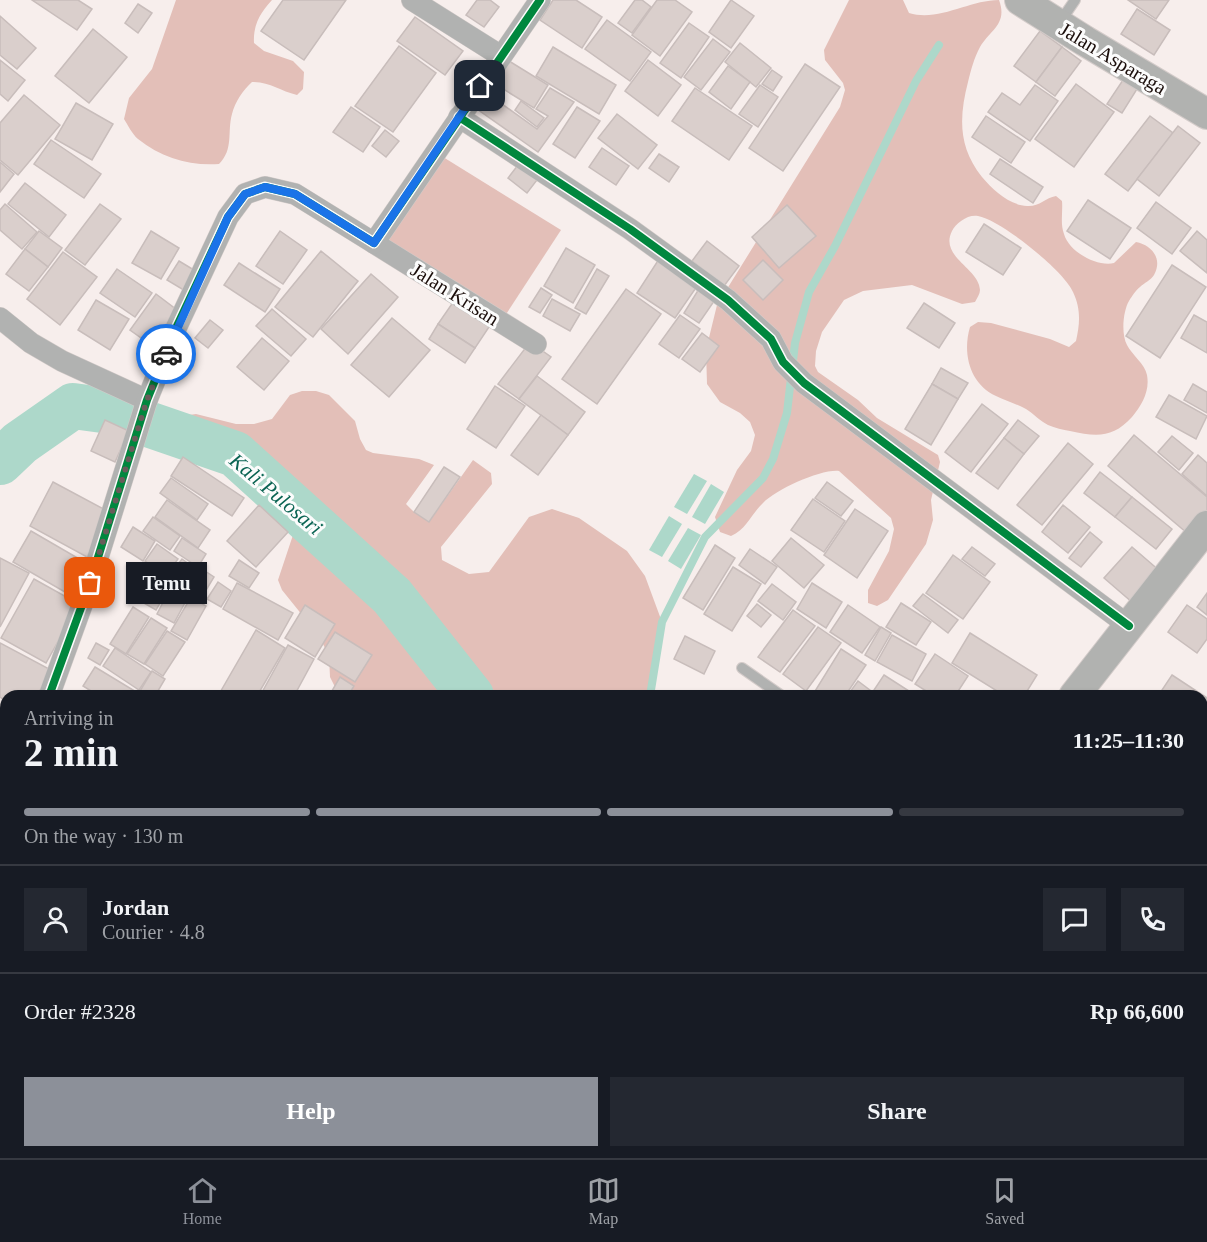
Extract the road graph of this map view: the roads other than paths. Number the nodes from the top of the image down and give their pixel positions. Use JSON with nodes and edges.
{"nodes":[{"id":1,"x":412,"y":0,"type":"edge"},
{"id":2,"x":540,"y":0,"type":"edge"},
{"id":3,"x":1020,"y":0,"type":"edge"},
{"id":4,"x":1075,"y":0,"type":"edge"},
{"id":5,"x":1059,"y":25,"type":"junction"},
{"id":6,"x":501,"y":56,"type":"junction"},
{"id":7,"x":1207,"y":114,"type":"edge"},
{"id":8,"x":459,"y":117,"type":"junction"},
{"id":9,"x":374,"y":243,"type":"junction"},
{"id":10,"x":0,"y":318,"type":"edge"},
{"id":11,"x":536,"y":344,"type":"dead end"},
{"id":12,"x":144,"y":408,"type":"junction"},
{"id":13,"x":1207,"y":526,"type":"edge"},
{"id":14,"x":1129,"y":626,"type":"junction"},
{"id":15,"x":742,"y":668,"type":"dead end"},
{"id":16,"x":52,"y":690,"type":"edge"},
{"id":17,"x":773,"y":690,"type":"edge"},
{"id":18,"x":1079,"y":690,"type":"edge"}],
"edges":[{"from":1,"to":6,"type":"street"},
{"from":2,"to":6,"type":"street"},
{"from":3,"to":5,"type":"street","name":"Jalan Asparaga"},
{"from":4,"to":5,"type":"lane"},
{"from":5,"to":7,"type":"street","name":"Jalan Asparaga"},
{"from":6,"to":8,"type":"street"},
{"from":8,"to":9,"type":"street"},
{"from":8,"to":14,"type":"street"},
{"from":9,"to":11,"type":"street","name":"Jalan Krisan"},
{"from":9,"to":12,"type":"street","name":"Jalan Krisan"},
{"from":10,"to":12,"type":"street"},
{"from":12,"to":16,"type":"street","name":"Jalan Krisan"},
{"from":13,"to":14,"type":"street"},
{"from":14,"to":18,"type":"street"},
{"from":15,"to":17,"type":"lane"}]}
